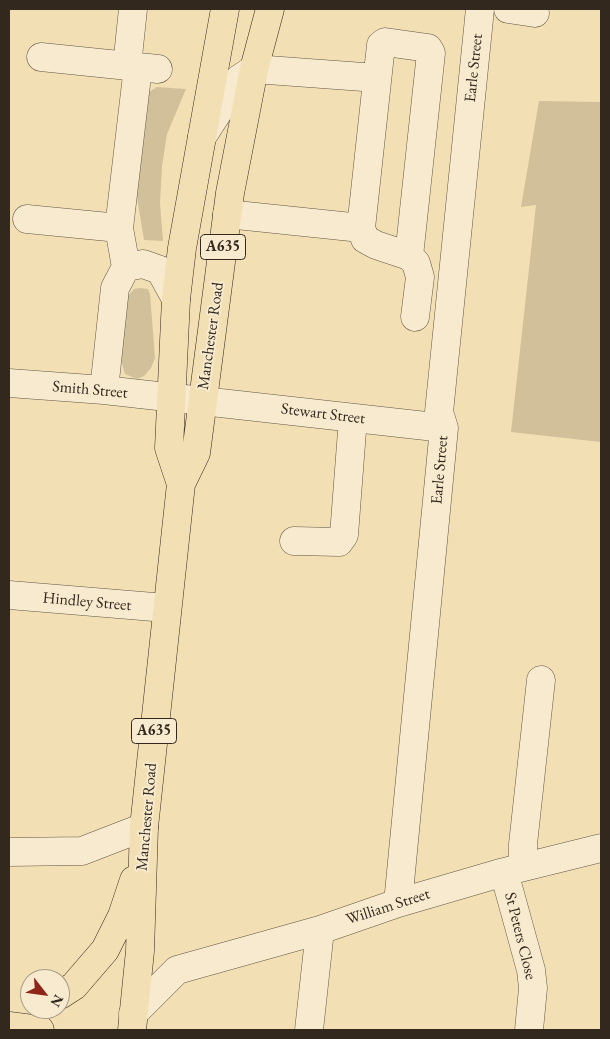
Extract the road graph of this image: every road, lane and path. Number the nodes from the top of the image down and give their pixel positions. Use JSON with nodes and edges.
{"nodes":[{"id":1,"x":133,"y":9,"type":"edge"},
{"id":2,"x":225,"y":9,"type":"edge"},
{"id":3,"x":270,"y":9,"type":"edge"},
{"id":4,"x":480,"y":9,"type":"edge"},
{"id":5,"x":508,"y":9,"type":"edge"},
{"id":6,"x":535,"y":13,"type":"dead end"},
{"id":7,"x":41,"y":58,"type":"dead end"},
{"id":8,"x":141,"y":68,"type":"junction"},
{"id":9,"x":254,"y":69,"type":"junction"},
{"id":10,"x":377,"y":78,"type":"junction"},
{"id":11,"x":202,"y":137,"type":"junction"},
{"id":12,"x":228,"y":214,"type":"junction"},
{"id":13,"x":28,"y":219,"type":"dead end"},
{"id":14,"x":119,"y":228,"type":"junction"},
{"id":15,"x":361,"y":228,"type":"junction"},
{"id":16,"x":409,"y":256,"type":"junction"},
{"id":17,"x":126,"y":267,"type":"junction"},
{"id":18,"x":176,"y":299,"type":"junction"},
{"id":19,"x":415,"y":318,"type":"dead end"},
{"id":20,"x":9,"y":383,"type":"edge"},
{"id":21,"x":104,"y":390,"type":"junction"},
{"id":22,"x":172,"y":398,"type":"junction"},
{"id":23,"x":202,"y":401,"type":"junction"},
{"id":24,"x":353,"y":418,"type":"junction"},
{"id":25,"x":444,"y":428,"type":"junction"},
{"id":26,"x":180,"y":484,"type":"junction"},
{"id":27,"x":294,"y":541,"type":"dead end"},
{"id":28,"x":9,"y":595,"type":"edge"},
{"id":29,"x":166,"y":608,"type":"junction"},
{"id":30,"x":541,"y":680,"type":"dead end"},
{"id":31,"x":144,"y":827,"type":"junction"},
{"id":32,"x":601,"y":848,"type":"edge"},
{"id":33,"x":9,"y":852,"type":"edge"},
{"id":34,"x":142,"y":854,"type":"junction"},
{"id":35,"x":514,"y":869,"type":"junction"},
{"id":36,"x":398,"y":903,"type":"junction"},
{"id":37,"x":320,"y":930,"type":"junction"},
{"id":38,"x":140,"y":951,"type":"junction"},
{"id":39,"x":177,"y":970,"type":"junction"},
{"id":40,"x":70,"y":989,"type":"edge"},
{"id":41,"x":20,"y":1018,"type":"edge"},
{"id":42,"x":132,"y":1022,"type":"edge"},
{"id":43,"x":9,"y":1024,"type":"edge"},
{"id":44,"x":40,"y":1030,"type":"edge"},
{"id":45,"x":309,"y":1030,"type":"edge"},
{"id":46,"x":529,"y":1030,"type":"edge"}],
"edges":[{"from":1,"to":8,"type":"street"},
{"from":2,"to":11,"type":"highway","name":"Manchester Road","number":"A635"},
{"from":3,"to":9,"type":"highway","name":"Manchester Road","number":"A635"},
{"from":4,"to":25,"type":"street","name":"Earle Street"},
{"from":5,"to":6,"type":"street"},
{"from":7,"to":8,"type":"street"},
{"from":8,"to":14,"type":"street"},
{"from":9,"to":10,"type":"street"},
{"from":9,"to":11,"type":"street"},
{"from":9,"to":12,"type":"highway","name":"Manchester Road","number":"A635"},
{"from":10,"to":15,"type":"street"},
{"from":10,"to":16,"type":"street"},
{"from":11,"to":18,"type":"highway","name":"Manchester Road","number":"A635"},
{"from":12,"to":15,"type":"street"},
{"from":12,"to":23,"type":"highway","name":"Manchester Road","number":"A635"},
{"from":13,"to":14,"type":"street"},
{"from":14,"to":17,"type":"street"},
{"from":15,"to":16,"type":"street"},
{"from":16,"to":19,"type":"street"},
{"from":17,"to":18,"type":"street"},
{"from":17,"to":21,"type":"street"},
{"from":18,"to":22,"type":"highway","name":"Manchester Road","number":"A635"},
{"from":20,"to":21,"type":"street","name":"Smith Street"},
{"from":21,"to":22,"type":"street","name":"Smith Street"},
{"from":22,"to":23,"type":"street","name":"Smith Street"},
{"from":22,"to":26,"type":"highway","name":"Manchester Road","number":"A635"},
{"from":23,"to":24,"type":"street","name":"Stewart Street"},
{"from":23,"to":26,"type":"highway","name":"Manchester Road","number":"A635"},
{"from":24,"to":25,"type":"street","name":"Stewart Street"},
{"from":24,"to":27,"type":"street"},
{"from":25,"to":36,"type":"street","name":"Earle Street"},
{"from":26,"to":29,"type":"highway","name":"Manchester Road","number":"A635"},
{"from":28,"to":29,"type":"street","name":"Hindley Street"},
{"from":29,"to":31,"type":"highway","name":"Manchester Road","number":"A635"},
{"from":30,"to":35,"type":"street","name":"St Peters Close"},
{"from":31,"to":33,"type":"street"},
{"from":31,"to":34,"type":"highway","name":"Manchester Road","number":"A635"},
{"from":32,"to":35,"type":"street","name":"William Street"},
{"from":34,"to":38,"type":"highway","name":"Manchester Road","number":"A635"},
{"from":34,"to":40,"type":"highway","number":"A635"},
{"from":35,"to":36,"type":"street","name":"William Street"},
{"from":35,"to":46,"type":"street","name":"St Peters Close"},
{"from":36,"to":37,"type":"street","name":"William Street"},
{"from":37,"to":39,"type":"street","name":"William Street"},
{"from":37,"to":45,"type":"street"},
{"from":38,"to":39,"type":"street"},
{"from":38,"to":42,"type":"highway","name":"Manchester Road","number":"A635"},
{"from":39,"to":42,"type":"street","name":"William Street"},
{"from":41,"to":43,"type":"highway"},
{"from":43,"to":44,"type":"highway"}]}
